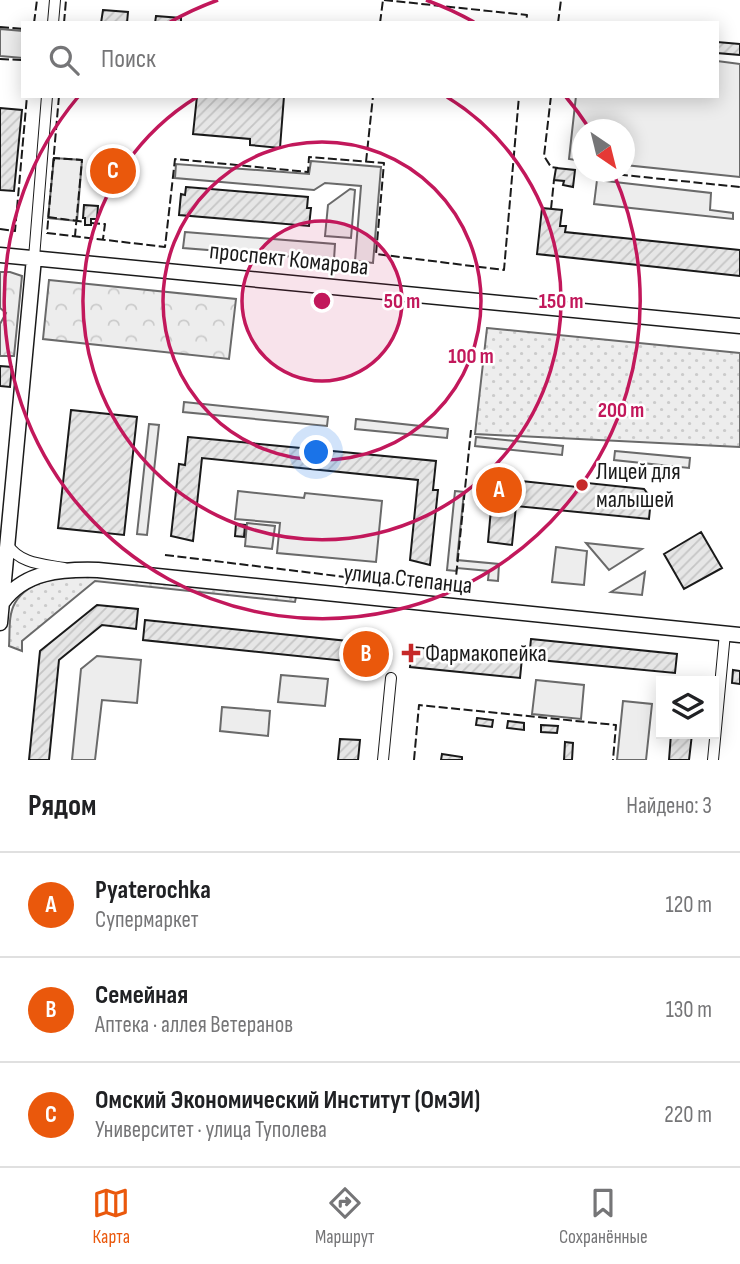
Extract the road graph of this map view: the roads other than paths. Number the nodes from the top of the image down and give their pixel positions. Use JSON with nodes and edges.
{"nodes":[{"id":1,"x":55,"y":0,"type":"edge"},
{"id":2,"x":53,"y":21,"type":"edge"},
{"id":3,"x":47,"y":98,"type":"edge"},
{"id":4,"x":0,"y":255,"type":"edge"},
{"id":5,"x":34,"y":258,"type":"junction"},
{"id":6,"x":740,"y":326,"type":"edge"},
{"id":7,"x":7,"y":544,"type":"junction"},
{"id":8,"x":71,"y":569,"type":"junction"},
{"id":9,"x":2,"y":603,"type":"junction"},
{"id":10,"x":0,"y":623,"type":"edge"},
{"id":11,"x":733,"y":634,"type":"edge"},
{"id":12,"x":391,"y":678,"type":"dead end"},
{"id":13,"x":383,"y":760,"type":"edge"},
{"id":14,"x":713,"y":760,"type":"edge"}],
"edges":[{"from":1,"to":2,"type":"street"},
{"from":3,"to":5,"type":"street"},
{"from":4,"to":5,"type":"street","name":"проспект Комарова"},
{"from":5,"to":6,"type":"street","name":"проспект Комарова"},
{"from":5,"to":7,"type":"street"},
{"from":7,"to":8,"type":"street","name":"улица Степанца"},
{"from":7,"to":9,"type":"street"},
{"from":8,"to":9,"type":"street","name":"улица Степанца"},
{"from":8,"to":11,"type":"street","name":"улица Степанца"},
{"from":9,"to":10,"type":"street"},
{"from":11,"to":14,"type":"street"},
{"from":12,"to":13,"type":"street"}]}
